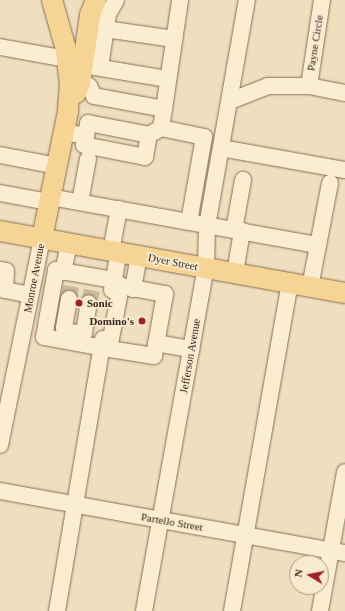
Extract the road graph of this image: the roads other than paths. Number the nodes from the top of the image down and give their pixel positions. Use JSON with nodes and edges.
{"nodes":[{"id":1,"x":52,"y":0,"type":"edge"},
{"id":2,"x":96,"y":0,"type":"edge"},
{"id":3,"x":116,"y":0,"type":"edge"},
{"id":4,"x":180,"y":0,"type":"edge"},
{"id":5,"x":246,"y":0,"type":"edge"},
{"id":6,"x":322,"y":0,"type":"edge"},
{"id":7,"x":105,"y":29,"type":"junction"},
{"id":8,"x":174,"y":39,"type":"junction"},
{"id":9,"x":0,"y":47,"type":"edge"},
{"id":10,"x":82,"y":68,"type":"junction"},
{"id":11,"x":168,"y":80,"type":"junction"},
{"id":12,"x":308,"y":86,"type":"junction"},
{"id":13,"x":345,"y":93,"type":"edge"},
{"id":14,"x":230,"y":101,"type":"junction"},
{"id":15,"x":164,"y":108,"type":"junction"},
{"id":16,"x":68,"y":111,"type":"junction"},
{"id":17,"x":155,"y":131,"type":"junction"},
{"id":18,"x":64,"y":132,"type":"junction"},
{"id":19,"x":86,"y":136,"type":"junction"},
{"id":20,"x":204,"y":137,"type":"junction"},
{"id":21,"x":222,"y":144,"type":"junction"},
{"id":22,"x":0,"y":155,"type":"edge"},
{"id":23,"x":88,"y":159,"type":"dead end"},
{"id":24,"x":57,"y":166,"type":"junction"},
{"id":25,"x":345,"y":170,"type":"edge"},
{"id":26,"x":243,"y":180,"type":"dead end"},
{"id":27,"x":330,"y":182,"type":"dead end"},
{"id":28,"x":0,"y":193,"type":"edge"},
{"id":29,"x":50,"y":200,"type":"junction"},
{"id":30,"x":80,"y":202,"type":"junction"},
{"id":31,"x":119,"y":209,"type":"junction"},
{"id":32,"x":189,"y":222,"type":"junction"},
{"id":33,"x":207,"y":226,"type":"junction"},
{"id":34,"x":238,"y":230,"type":"junction"},
{"id":35,"x":0,"y":231,"type":"edge"},
{"id":36,"x":42,"y":238,"type":"junction"},
{"id":37,"x":69,"y":243,"type":"junction"},
{"id":38,"x":318,"y":245,"type":"junction"},
{"id":39,"x":115,"y":252,"type":"junction"},
{"id":40,"x":139,"y":255,"type":"junction"},
{"id":41,"x":206,"y":268,"type":"junction"},
{"id":42,"x":0,"y":270,"type":"edge"},
{"id":43,"x":234,"y":273,"type":"junction"},
{"id":44,"x":66,"y":280,"type":"junction"},
{"id":45,"x":290,"y":283,"type":"junction"},
{"id":46,"x":122,"y":285,"type":"junction"},
{"id":47,"x":310,"y":287,"type":"junction"},
{"id":48,"x":92,"y":290,"type":"junction"},
{"id":49,"x":345,"y":293,"type":"edge"},
{"id":50,"x":30,"y":295,"type":"junction"},
{"id":51,"x":25,"y":321,"type":"junction"},
{"id":52,"x":46,"y":325,"type":"junction"},
{"id":53,"x":106,"y":348,"type":"junction"},
{"id":54,"x":191,"y":349,"type":"junction"},
{"id":55,"x":155,"y":350,"type":"junction"},
{"id":56,"x":0,"y":445,"type":"edge"},
{"id":57,"x":345,"y":472,"type":"edge"},
{"id":58,"x":0,"y":491,"type":"edge"},
{"id":59,"x":76,"y":505,"type":"junction"},
{"id":60,"x":160,"y":520,"type":"junction"},
{"id":61,"x":246,"y":535,"type":"junction"},
{"id":62,"x":338,"y":552,"type":"edge"},
{"id":63,"x":57,"y":611,"type":"edge"},
{"id":64,"x":144,"y":611,"type":"edge"},
{"id":65,"x":232,"y":611,"type":"edge"},
{"id":66,"x":320,"y":611,"type":"edge"}],
"edges":[{"from":1,"to":10,"type":"main road"},
{"from":2,"to":10,"type":"main road"},
{"from":3,"to":7,"type":"street"},
{"from":4,"to":8,"type":"street"},
{"from":5,"to":14,"type":"street","name":"Jefferson Avenue"},
{"from":6,"to":12,"type":"street","name":"Payne Circle"},
{"from":7,"to":8,"type":"street"},
{"from":7,"to":10,"type":"street"},
{"from":8,"to":11,"type":"street"},
{"from":9,"to":10,"type":"street"},
{"from":10,"to":11,"type":"street"},
{"from":10,"to":15,"type":"street"},
{"from":10,"to":16,"type":"main road"},
{"from":10,"to":16,"type":"main road"},
{"from":11,"to":15,"type":"street"},
{"from":12,"to":13,"type":"street"},
{"from":12,"to":14,"type":"street"},
{"from":14,"to":21,"type":"street","name":"Jefferson Avenue"},
{"from":15,"to":17,"type":"street"},
{"from":16,"to":18,"type":"main road","name":"Monroe Avenue"},
{"from":17,"to":19,"type":"street"},
{"from":17,"to":19,"type":"street"},
{"from":17,"to":20,"type":"street"},
{"from":18,"to":19,"type":"street"},
{"from":18,"to":24,"type":"main road","name":"Monroe Avenue"},
{"from":20,"to":21,"type":"street"},
{"from":20,"to":32,"type":"street"},
{"from":21,"to":25,"type":"street"},
{"from":21,"to":33,"type":"street","name":"Jefferson Avenue"},
{"from":22,"to":24,"type":"street"},
{"from":23,"to":30,"type":"street"},
{"from":24,"to":29,"type":"main road","name":"Monroe Avenue"},
{"from":26,"to":34,"type":"street"},
{"from":27,"to":38,"type":"street"},
{"from":28,"to":29,"type":"street"},
{"from":29,"to":30,"type":"street"},
{"from":29,"to":36,"type":"main road","name":"Monroe Avenue"},
{"from":30,"to":31,"type":"street"},
{"from":31,"to":32,"type":"street"},
{"from":31,"to":39,"type":"street"},
{"from":32,"to":33,"type":"street"},
{"from":33,"to":34,"type":"street"},
{"from":33,"to":41,"type":"street","name":"Jefferson Avenue"},
{"from":34,"to":38,"type":"street"},
{"from":34,"to":43,"type":"street"},
{"from":35,"to":36,"type":"main road","name":"Dyer Street"},
{"from":36,"to":37,"type":"main road","name":"Dyer Street"},
{"from":36,"to":50,"type":"street","name":"Monroe Avenue"},
{"from":37,"to":39,"type":"main road","name":"Dyer Street"},
{"from":37,"to":44,"type":"street"},
{"from":38,"to":47,"type":"street"},
{"from":39,"to":40,"type":"main road","name":"Dyer Street"},
{"from":39,"to":46,"type":"street"},
{"from":40,"to":41,"type":"main road","name":"Dyer Street"},
{"from":40,"to":46,"type":"street"},
{"from":41,"to":43,"type":"main road","name":"Dyer Street"},
{"from":41,"to":54,"type":"street","name":"Jefferson Avenue"},
{"from":42,"to":50,"type":"street"},
{"from":43,"to":45,"type":"main road","name":"Dyer Street"},
{"from":44,"to":48,"type":"street"},
{"from":44,"to":48,"type":"street"},
{"from":44,"to":52,"type":"street"},
{"from":45,"to":47,"type":"main road","name":"Dyer Street"},
{"from":45,"to":61,"type":"street"},
{"from":46,"to":48,"type":"street"},
{"from":46,"to":53,"type":"street"},
{"from":46,"to":55,"type":"street"},
{"from":47,"to":49,"type":"main road","name":"Dyer Street"},
{"from":50,"to":51,"type":"street","name":"Monroe Avenue"},
{"from":51,"to":52,"type":"street"},
{"from":51,"to":56,"type":"street","name":"Monroe Avenue"},
{"from":52,"to":53,"type":"street"},
{"from":53,"to":55,"type":"street"},
{"from":53,"to":59,"type":"street"},
{"from":54,"to":55,"type":"street"},
{"from":54,"to":60,"type":"street","name":"Jefferson Avenue"},
{"from":57,"to":62,"type":"street"},
{"from":58,"to":59,"type":"street","name":"Partello Street"},
{"from":59,"to":60,"type":"street","name":"Partello Street"},
{"from":59,"to":63,"type":"street"},
{"from":60,"to":61,"type":"street","name":"Partello Street"},
{"from":60,"to":64,"type":"street","name":"Jefferson Avenue"},
{"from":61,"to":62,"type":"street","name":"Partello Street"},
{"from":61,"to":65,"type":"street"},
{"from":62,"to":66,"type":"street"}]}
